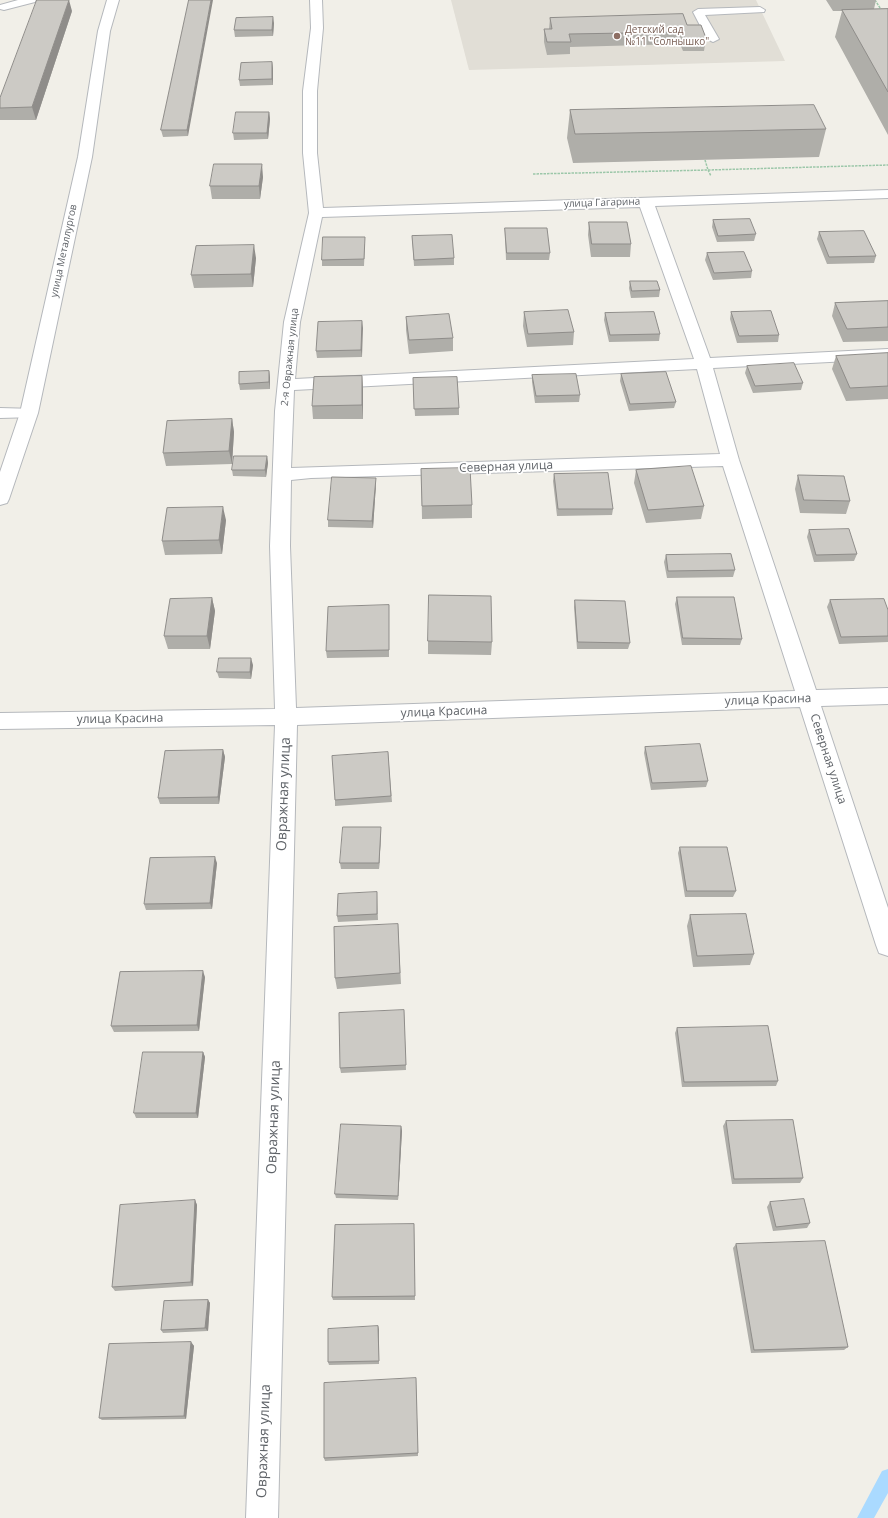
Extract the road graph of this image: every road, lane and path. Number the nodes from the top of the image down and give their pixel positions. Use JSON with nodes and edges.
{"nodes":[{"id":1,"x":31,"y":0,"type":"edge"},
{"id":2,"x":113,"y":0,"type":"edge"},
{"id":3,"x":316,"y":0,"type":"edge"},
{"id":4,"x":875,"y":0,"type":"edge"},
{"id":5,"x":4,"y":7,"type":"dead end"},
{"id":6,"x":760,"y":10,"type":"dead end"},
{"id":7,"x":884,"y":13,"type":"edge"},
{"id":8,"x":713,"y":40,"type":"dead end"},
{"id":9,"x":705,"y":160,"type":"edge"},
{"id":10,"x":888,"y":165,"type":"edge"},
{"id":11,"x":708,"y":170,"type":"junction"},
{"id":12,"x":533,"y":174,"type":"dead end"},
{"id":13,"x":888,"y":194,"type":"edge"},
{"id":14,"x":719,"y":199,"type":"junction"},
{"id":15,"x":646,"y":202,"type":"junction"},
{"id":16,"x":316,"y":213,"type":"junction"},
{"id":17,"x":888,"y":354,"type":"edge"},
{"id":18,"x":704,"y":364,"type":"junction"},
{"id":19,"x":286,"y":385,"type":"junction"},
{"id":20,"x":0,"y":413,"type":"edge"},
{"id":21,"x":29,"y":413,"type":"junction"},
{"id":22,"x":730,"y":460,"type":"junction"},
{"id":23,"x":282,"y":475,"type":"junction"},
{"id":24,"x":0,"y":499,"type":"edge"},
{"id":25,"x":888,"y":696,"type":"edge"},
{"id":26,"x":809,"y":699,"type":"junction"},
{"id":27,"x":286,"y":717,"type":"junction"},
{"id":28,"x":0,"y":721,"type":"edge"},
{"id":29,"x":888,"y":945,"type":"edge"},
{"id":30,"x":262,"y":1518,"type":"edge"}],
"edges":[{"from":1,"to":5,"type":"lane"},
{"from":2,"to":21,"type":"street","name":"улица Металлургов"},
{"from":3,"to":16,"type":"street","name":"2-я Овражная улица"},
{"from":4,"to":7,"type":"path"},
{"from":6,"to":8,"type":"lane"},
{"from":9,"to":11,"type":"path"},
{"from":10,"to":11,"type":"path"},
{"from":11,"to":12,"type":"path"},
{"from":11,"to":14,"type":"path"},
{"from":13,"to":14,"type":"street","name":"улица Гагарина"},
{"from":14,"to":15,"type":"street","name":"улица Гагарина"},
{"from":15,"to":16,"type":"street","name":"улица Гагарина"},
{"from":15,"to":18,"type":"street","name":"Северная улица"},
{"from":16,"to":19,"type":"street","name":"2-я Овражная улица"},
{"from":17,"to":18,"type":"street"},
{"from":18,"to":19,"type":"street"},
{"from":18,"to":22,"type":"street","name":"Северная улица"},
{"from":19,"to":23,"type":"street","name":"2-я Овражная улица"},
{"from":20,"to":21,"type":"lane"},
{"from":21,"to":24,"type":"street","name":"улица Металлургов"},
{"from":22,"to":23,"type":"street","name":"Северная улица"},
{"from":22,"to":26,"type":"street","name":"Северная улица"},
{"from":23,"to":27,"type":"street","name":"2-я Овражная улица"},
{"from":25,"to":26,"type":"street","name":"улица Красина"},
{"from":26,"to":27,"type":"street","name":"улица Красина"},
{"from":26,"to":29,"type":"street","name":"Северная улица"},
{"from":27,"to":28,"type":"street","name":"улица Красина"},
{"from":27,"to":30,"type":"street","name":"Овражная улица"}]}
